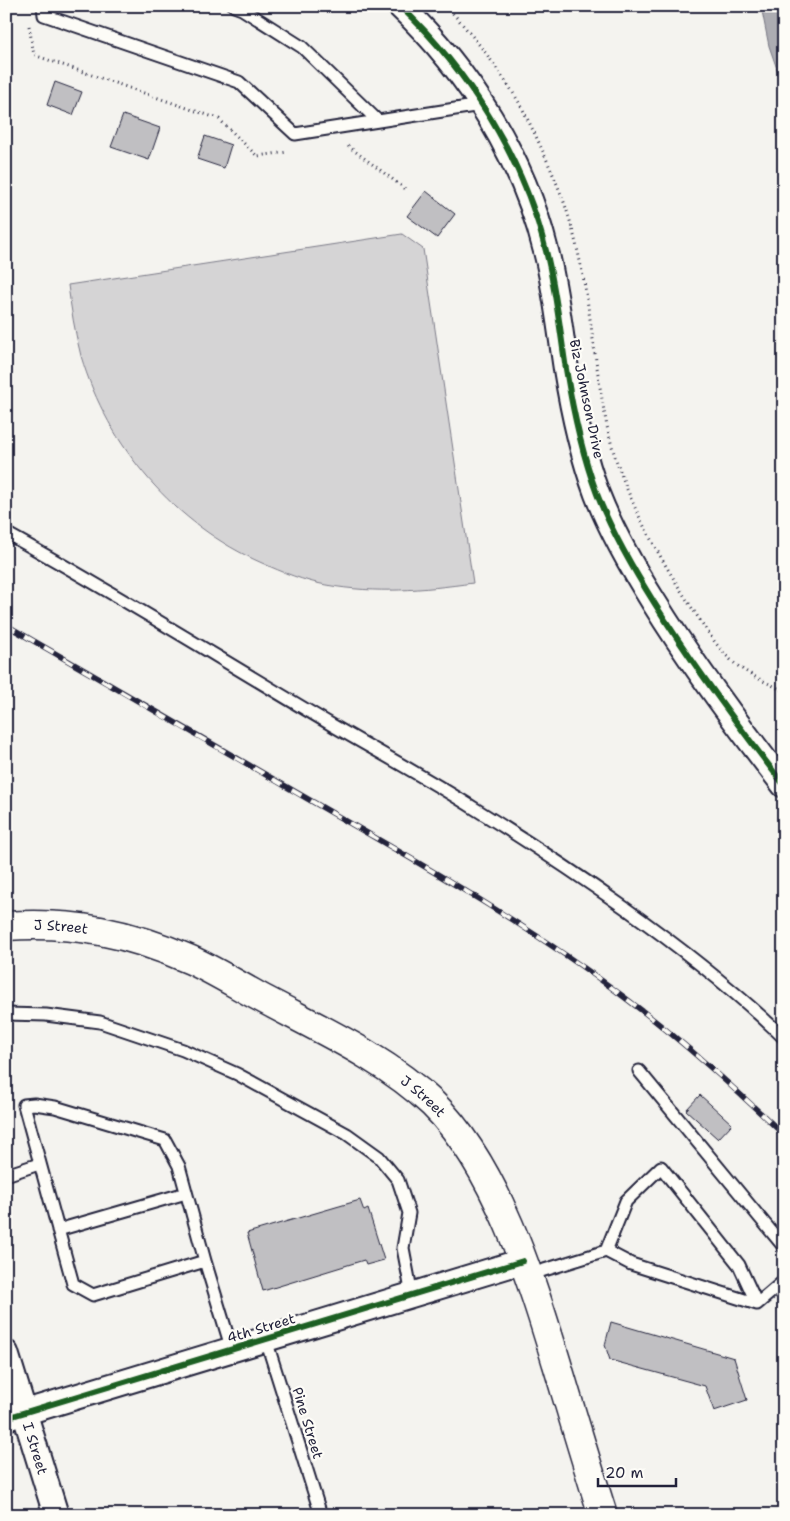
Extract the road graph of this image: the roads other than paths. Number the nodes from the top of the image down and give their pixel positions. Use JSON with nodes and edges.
{"nodes":[{"id":1,"x":43,"y":6,"type":"edge"},
{"id":2,"x":234,"y":6,"type":"edge"},
{"id":3,"x":400,"y":6,"type":"edge"},
{"id":4,"x":481,"y":105,"type":"junction"},
{"id":5,"x":378,"y":121,"type":"junction"},
{"id":6,"x":6,"y":532,"type":"edge"},
{"id":7,"x":784,"y":785,"type":"edge"},
{"id":8,"x":6,"y":926,"type":"edge"},
{"id":9,"x":6,"y":1014,"type":"edge"},
{"id":10,"x":784,"y":1038,"type":"edge"},
{"id":11,"x":639,"y":1071,"type":"dead end"},
{"id":12,"x":39,"y":1164,"type":"junction"},
{"id":13,"x":6,"y":1174,"type":"edge"},
{"id":14,"x":186,"y":1193,"type":"junction"},
{"id":15,"x":58,"y":1230,"type":"junction"},
{"id":16,"x":784,"y":1247,"type":"edge"},
{"id":17,"x":606,"y":1251,"type":"junction"},
{"id":18,"x":205,"y":1261,"type":"junction"},
{"id":19,"x":526,"y":1268,"type":"junction"},
{"id":20,"x":784,"y":1282,"type":"edge"},
{"id":21,"x":412,"y":1295,"type":"junction"},
{"id":22,"x":757,"y":1304,"type":"junction"},
{"id":23,"x":266,"y":1340,"type":"junction"},
{"id":24,"x":232,"y":1350,"type":"junction"},
{"id":25,"x":6,"y":1353,"type":"edge"},
{"id":26,"x":15,"y":1415,"type":"edge"},
{"id":27,"x":603,"y":1514,"type":"edge"},
{"id":28,"x":56,"y":1515,"type":"edge"},
{"id":29,"x":321,"y":1515,"type":"edge"}],
"edges":[{"from":1,"to":5,"type":"lane"},
{"from":2,"to":5,"type":"lane"},
{"from":3,"to":4,"type":"street","name":"Biz Johnson Drive"},
{"from":4,"to":5,"type":"lane"},
{"from":4,"to":7,"type":"street","name":"Biz Johnson Drive"},
{"from":6,"to":10,"type":"lane"},
{"from":8,"to":19,"type":"main road","name":"J Street"},
{"from":9,"to":21,"type":"lane"},
{"from":11,"to":16,"type":"lane"},
{"from":12,"to":13,"type":"lane"},
{"from":12,"to":14,"type":"lane"},
{"from":12,"to":15,"type":"lane"},
{"from":14,"to":15,"type":"lane"},
{"from":14,"to":18,"type":"lane"},
{"from":15,"to":18,"type":"lane"},
{"from":17,"to":19,"type":"lane"},
{"from":17,"to":22,"type":"lane"},
{"from":17,"to":22,"type":"lane"},
{"from":18,"to":24,"type":"lane"},
{"from":19,"to":21,"type":"street","name":"4th Street"},
{"from":19,"to":27,"type":"main road","name":"J Street"},
{"from":20,"to":22,"type":"lane"},
{"from":21,"to":23,"type":"street","name":"4th Street"},
{"from":23,"to":24,"type":"street","name":"4th Street"},
{"from":23,"to":29,"type":"lane","name":"Pine Street"},
{"from":24,"to":26,"type":"street","name":"4th Street"},
{"from":25,"to":26,"type":"street","name":"I Street"},
{"from":26,"to":28,"type":"street","name":"I Street"}]}
